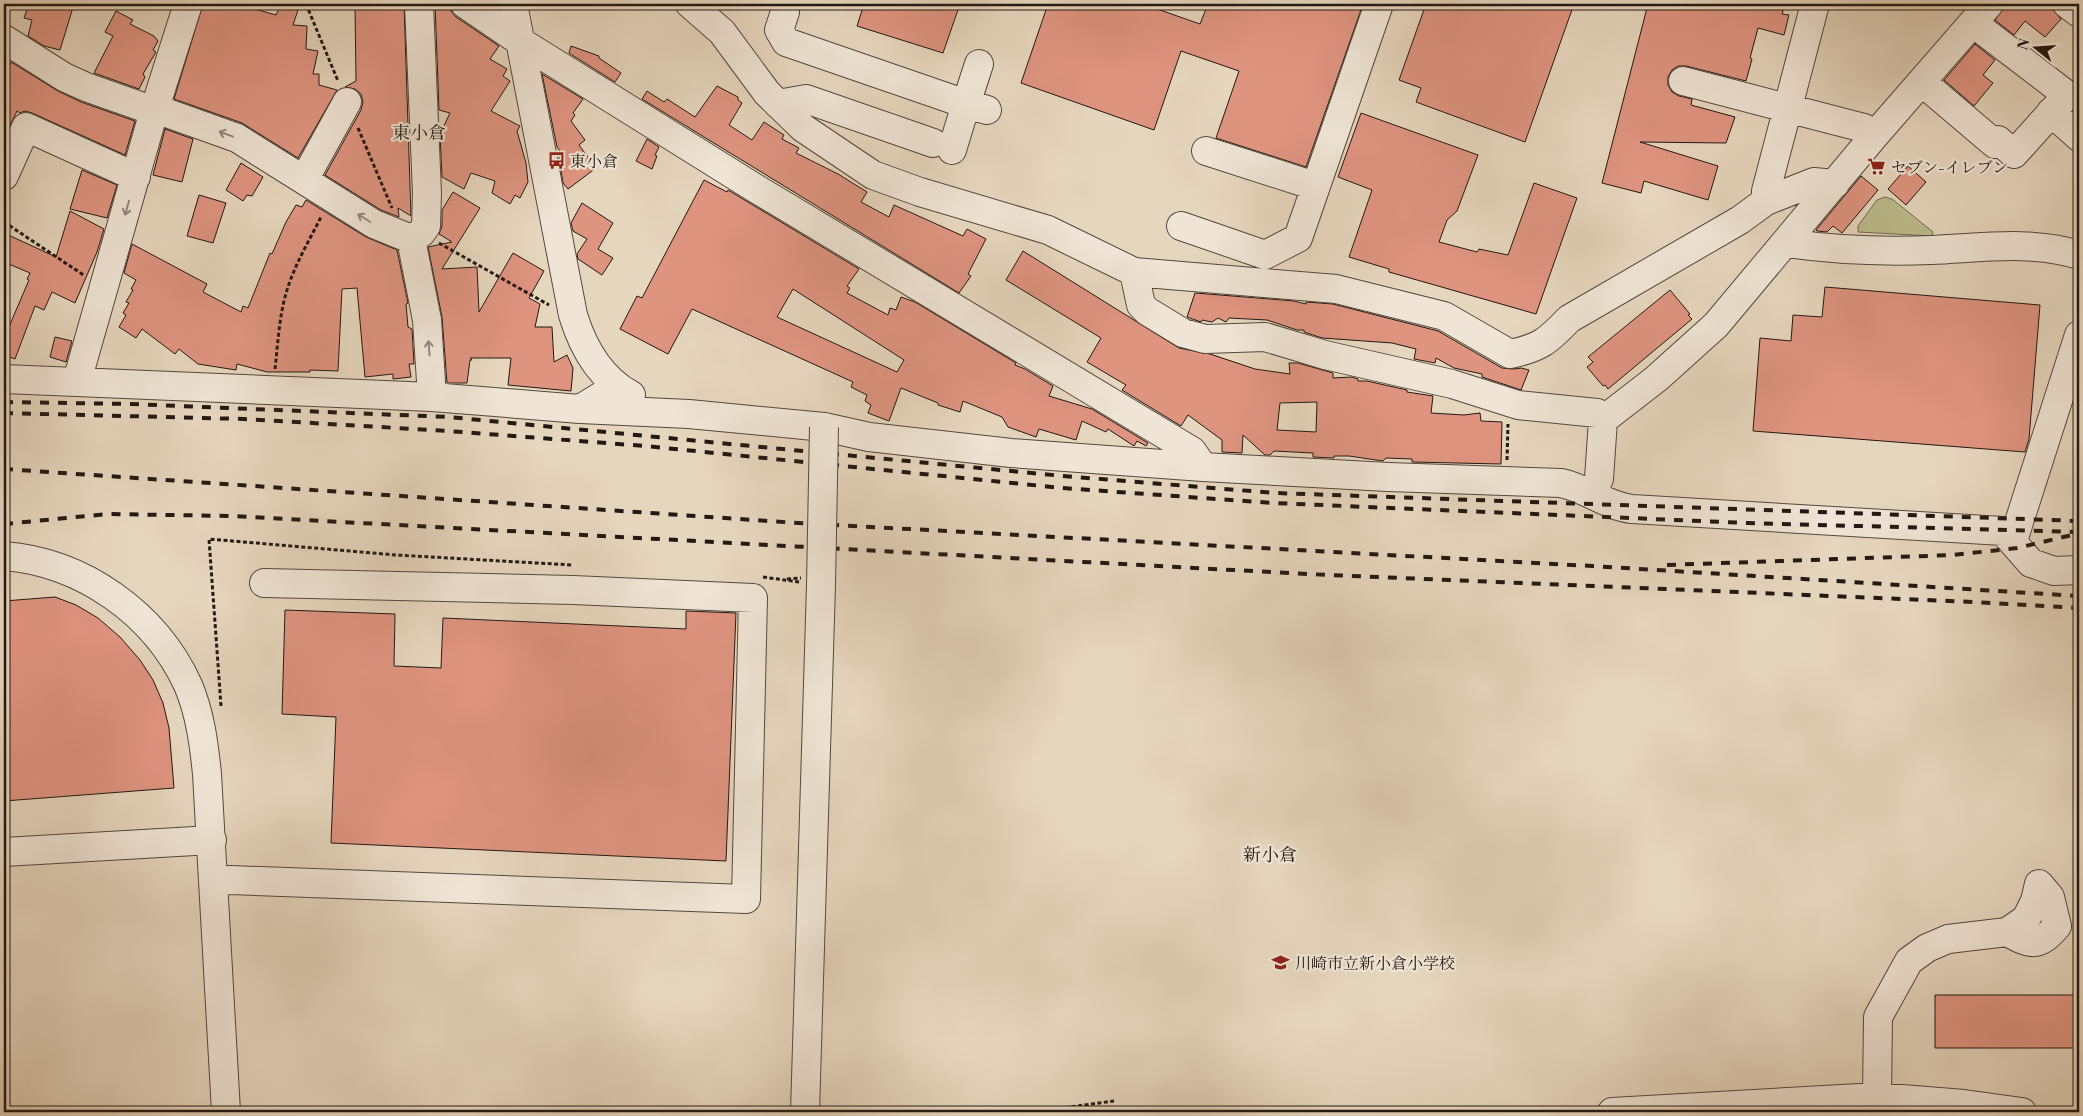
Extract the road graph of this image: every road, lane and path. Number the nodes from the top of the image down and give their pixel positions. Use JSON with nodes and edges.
{"nodes":[{"id":1,"x":188,"y":4,"type":"edge"},
{"id":2,"x":419,"y":4,"type":"edge"},
{"id":3,"x":465,"y":4,"type":"edge"},
{"id":4,"x":513,"y":4,"type":"edge"},
{"id":5,"x":690,"y":4,"type":"edge"},
{"id":6,"x":1379,"y":4,"type":"edge"},
{"id":7,"x":1815,"y":4,"type":"edge"},
{"id":8,"x":2067,"y":4,"type":"edge"},
{"id":9,"x":785,"y":12,"type":"dead end"},
{"id":10,"x":1981,"y":13,"type":"edge"},
{"id":11,"x":2079,"y":13,"type":"edge"},
{"id":12,"x":4,"y":39,"type":"edge"},
{"id":13,"x":521,"y":42,"type":"junction"},
{"id":14,"x":980,"y":64,"type":"dead end"},
{"id":15,"x":1683,"y":81,"type":"dead end"},
{"id":16,"x":1922,"y":82,"type":"junction"},
{"id":17,"x":347,"y":102,"type":"dead end"},
{"id":18,"x":778,"y":104,"type":"junction"},
{"id":19,"x":977,"y":107,"type":"junction"},
{"id":20,"x":1786,"y":107,"type":"junction"},
{"id":21,"x":154,"y":111,"type":"junction"},
{"id":22,"x":2052,"y":112,"type":"junction"},
{"id":23,"x":1876,"y":135,"type":"junction"},
{"id":24,"x":2079,"y":137,"type":"edge"},
{"id":25,"x":1206,"y":151,"type":"dead end"},
{"id":26,"x":4,"y":176,"type":"edge"},
{"id":27,"x":136,"y":177,"type":"junction"},
{"id":28,"x":304,"y":180,"type":"junction"},
{"id":29,"x":1835,"y":184,"type":"junction"},
{"id":30,"x":1315,"y":186,"type":"junction"},
{"id":31,"x":331,"y":198,"type":"junction"},
{"id":32,"x":1766,"y":201,"type":"junction"},
{"id":33,"x":4,"y":222,"type":"edge"},
{"id":34,"x":1182,"y":226,"type":"dead end"},
{"id":35,"x":416,"y":236,"type":"junction"},
{"id":36,"x":1786,"y":243,"type":"junction"},
{"id":37,"x":2079,"y":255,"type":"edge"},
{"id":38,"x":1134,"y":272,"type":"junction"},
{"id":39,"x":88,"y":278,"type":"dead end"},
{"id":40,"x":557,"y":310,"type":"dead end"},
{"id":41,"x":2079,"y":335,"type":"edge"},
{"id":42,"x":4,"y":379,"type":"edge"},
{"id":43,"x":77,"y":381,"type":"junction"},
{"id":44,"x":616,"y":386,"type":"junction"},
{"id":45,"x":273,"y":390,"type":"junction"},
{"id":46,"x":432,"y":397,"type":"junction"},
{"id":47,"x":580,"y":409,"type":"junction"},
{"id":48,"x":689,"y":414,"type":"junction"},
{"id":49,"x":1603,"y":420,"type":"junction"},
{"id":50,"x":824,"y":427,"type":"junction"},
{"id":51,"x":1203,"y":467,"type":"junction"},
{"id":52,"x":1591,"y":494,"type":"junction"},
{"id":53,"x":2013,"y":541,"type":"junction"},
{"id":54,"x":4,"y":556,"type":"edge"},
{"id":55,"x":2079,"y":570,"type":"edge"},
{"id":56,"x":776,"y":579,"type":"dead end"},
{"id":57,"x":804,"y":582,"type":"dead end"},
{"id":58,"x":264,"y":583,"type":"dead end"},
{"id":59,"x":212,"y":840,"type":"junction"},
{"id":60,"x":4,"y":852,"type":"edge"},
{"id":61,"x":213,"y":882,"type":"junction"},
{"id":62,"x":2007,"y":932,"type":"dead end"},
{"id":63,"x":1876,"y":1097,"type":"junction"},
{"id":64,"x":1114,"y":1101,"type":"dead end"},
{"id":65,"x":1834,"y":1105,"type":"edge"},
{"id":66,"x":470,"y":1108,"type":"dead end"},
{"id":67,"x":1963,"y":1108,"type":"edge"},
{"id":68,"x":1695,"y":1110,"type":"edge"},
{"id":69,"x":226,"y":1112,"type":"edge"},
{"id":70,"x":500,"y":1112,"type":"edge"},
{"id":71,"x":805,"y":1112,"type":"edge"},
{"id":72,"x":1033,"y":1112,"type":"edge"},
{"id":73,"x":1612,"y":1112,"type":"edge"},
{"id":74,"x":2022,"y":1112,"type":"edge"}],
"edges":[{"from":1,"to":21,"type":"street"},
{"from":2,"to":35,"type":"street"},
{"from":3,"to":13,"type":"street"},
{"from":4,"to":13,"type":"street"},
{"from":5,"to":18,"type":"street"},
{"from":6,"to":30,"type":"street"},
{"from":7,"to":20,"type":"street"},
{"from":8,"to":11,"type":"street"},
{"from":9,"to":19,"type":"street"},
{"from":10,"to":16,"type":"street"},
{"from":10,"to":22,"type":"street"},
{"from":12,"to":21,"type":"street"},
{"from":13,"to":44,"type":"street"},
{"from":13,"to":51,"type":"street"},
{"from":14,"to":19,"type":"street"},
{"from":15,"to":20,"type":"street"},
{"from":16,"to":22,"type":"street"},
{"from":16,"to":23,"type":"street"},
{"from":17,"to":28,"type":"street"},
{"from":18,"to":19,"type":"street"},
{"from":18,"to":38,"type":"street"},
{"from":20,"to":23,"type":"street"},
{"from":20,"to":32,"type":"street"},
{"from":21,"to":27,"type":"street"},
{"from":28,"to":21,"type":"street","one_way":true},
{"from":22,"to":24,"type":"street"},
{"from":23,"to":29,"type":"street"},
{"from":25,"to":30,"type":"street"},
{"from":26,"to":27,"type":"street"},
{"from":27,"to":43,"type":"street","one_way":true},
{"from":28,"to":31,"type":"street"},
{"from":29,"to":32,"type":"street"},
{"from":29,"to":36,"type":"street"},
{"from":30,"to":34,"type":"street"},
{"from":35,"to":31,"type":"street","one_way":true},
{"from":31,"to":45,"type":"path"},
{"from":32,"to":38,"type":"street"},
{"from":33,"to":39,"type":"path"},
{"from":35,"to":40,"type":"path"},
{"from":46,"to":35,"type":"street","one_way":true},
{"from":36,"to":37,"type":"street"},
{"from":36,"to":49,"type":"street"},
{"from":38,"to":49,"type":"street"},
{"from":41,"to":53,"type":"street"},
{"from":42,"to":43,"type":"street"},
{"from":43,"to":45,"type":"street"},
{"from":44,"to":47,"type":"street"},
{"from":44,"to":48,"type":"street"},
{"from":45,"to":46,"type":"street"},
{"from":46,"to":47,"type":"street"},
{"from":47,"to":48,"type":"street"},
{"from":48,"to":50,"type":"street"},
{"from":49,"to":52,"type":"street"},
{"from":50,"to":51,"type":"street"},
{"from":50,"to":71,"type":"street","bridge":true},
{"from":51,"to":52,"type":"street"},
{"from":52,"to":53,"type":"street"},
{"from":53,"to":55,"type":"street"},
{"from":54,"to":59,"type":"street"},
{"from":56,"to":57,"type":"path"},
{"from":58,"to":61,"type":"street"},
{"from":59,"to":60,"type":"street"},
{"from":59,"to":61,"type":"street"},
{"from":61,"to":69,"type":"street"},
{"from":62,"to":63,"type":"street"},
{"from":63,"to":65,"type":"street"},
{"from":63,"to":67,"type":"street"},
{"from":64,"to":72,"type":"path"},
{"from":65,"to":68,"type":"street"},
{"from":66,"to":70,"type":"path"},
{"from":67,"to":74,"type":"street"},
{"from":68,"to":73,"type":"street"}]}
